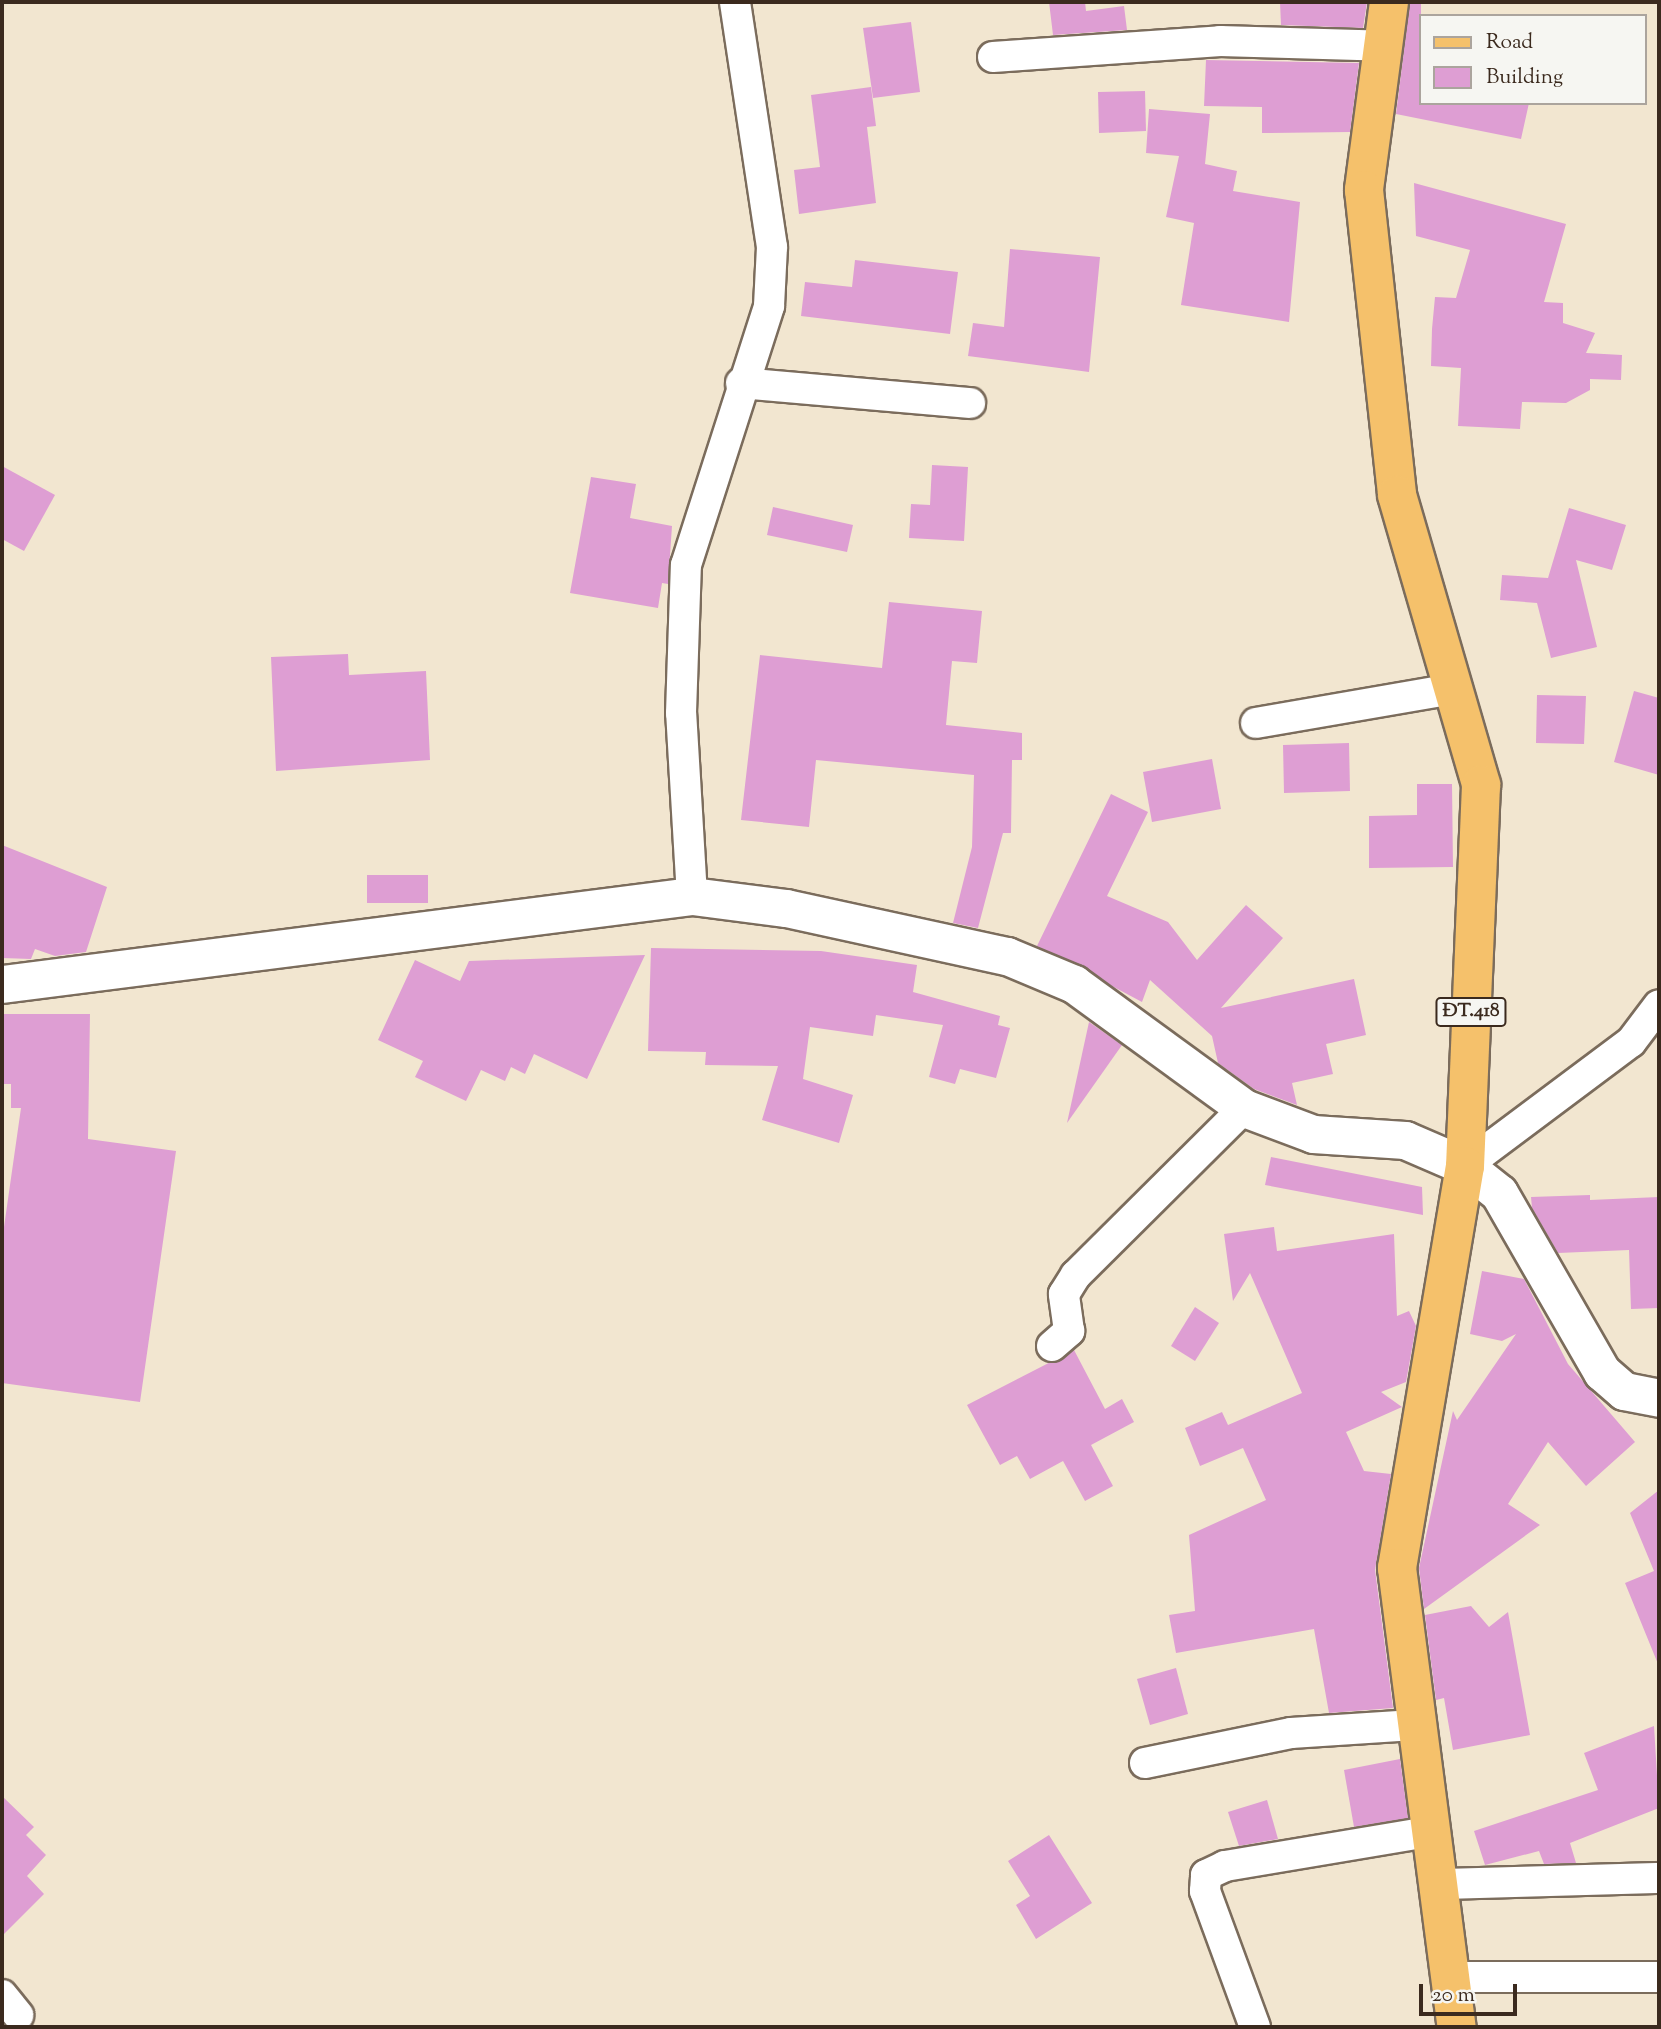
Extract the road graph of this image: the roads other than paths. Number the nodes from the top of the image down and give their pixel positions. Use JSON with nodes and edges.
{"nodes":[{"id":1,"x":734,"y":2,"type":"edge"},
{"id":2,"x":1389,"y":2,"type":"edge"},
{"id":3,"x":1384,"y":46,"type":"junction"},
{"id":4,"x":993,"y":57,"type":"dead end"},
{"id":5,"x":741,"y":383,"type":"junction"},
{"id":6,"x":970,"y":403,"type":"dead end"},
{"id":7,"x":1453,"y":689,"type":"junction"},
{"id":8,"x":1256,"y":723,"type":"dead end"},
{"id":9,"x":692,"y":896,"type":"junction"},
{"id":10,"x":2,"y":984,"type":"edge"},
{"id":11,"x":1659,"y":1004,"type":"edge"},
{"id":12,"x":1244,"y":1108,"type":"junction"},
{"id":13,"x":1465,"y":1166,"type":"junction"},
{"id":14,"x":1052,"y":1346,"type":"dead end"},
{"id":15,"x":1659,"y":1398,"type":"edge"},
{"id":16,"x":1414,"y":1725,"type":"junction"},
{"id":17,"x":1145,"y":1763,"type":"dead end"},
{"id":18,"x":1434,"y":1831,"type":"junction"},
{"id":19,"x":1659,"y":1878,"type":"edge"},
{"id":20,"x":1441,"y":1884,"type":"junction"},
{"id":21,"x":1451,"y":1977,"type":"junction"},
{"id":22,"x":1659,"y":1977,"type":"edge"},
{"id":23,"x":1255,"y":2027,"type":"edge"},
{"id":24,"x":1457,"y":2027,"type":"edge"}],
"edges":[{"from":1,"to":5,"type":"street"},
{"from":2,"to":3,"type":"main road","number":"ĐT.418"},
{"from":3,"to":4,"type":"street"},
{"from":3,"to":7,"type":"main road","number":"ĐT.418"},
{"from":5,"to":6,"type":"street"},
{"from":5,"to":9,"type":"street"},
{"from":7,"to":8,"type":"street"},
{"from":7,"to":13,"type":"main road","number":"ĐT.418"},
{"from":9,"to":10,"type":"street"},
{"from":9,"to":12,"type":"street"},
{"from":11,"to":13,"type":"street"},
{"from":12,"to":13,"type":"street"},
{"from":12,"to":14,"type":"street"},
{"from":13,"to":15,"type":"street"},
{"from":13,"to":16,"type":"main road","number":"ĐT.418"},
{"from":16,"to":17,"type":"street"},
{"from":16,"to":18,"type":"main road","number":"ĐT.418"},
{"from":18,"to":20,"type":"main road","number":"ĐT.418"},
{"from":18,"to":23,"type":"street"},
{"from":19,"to":20,"type":"street"},
{"from":20,"to":21,"type":"main road","number":"ĐT.418"},
{"from":21,"to":22,"type":"street"},
{"from":21,"to":24,"type":"main road","number":"ĐT.418"}]}
